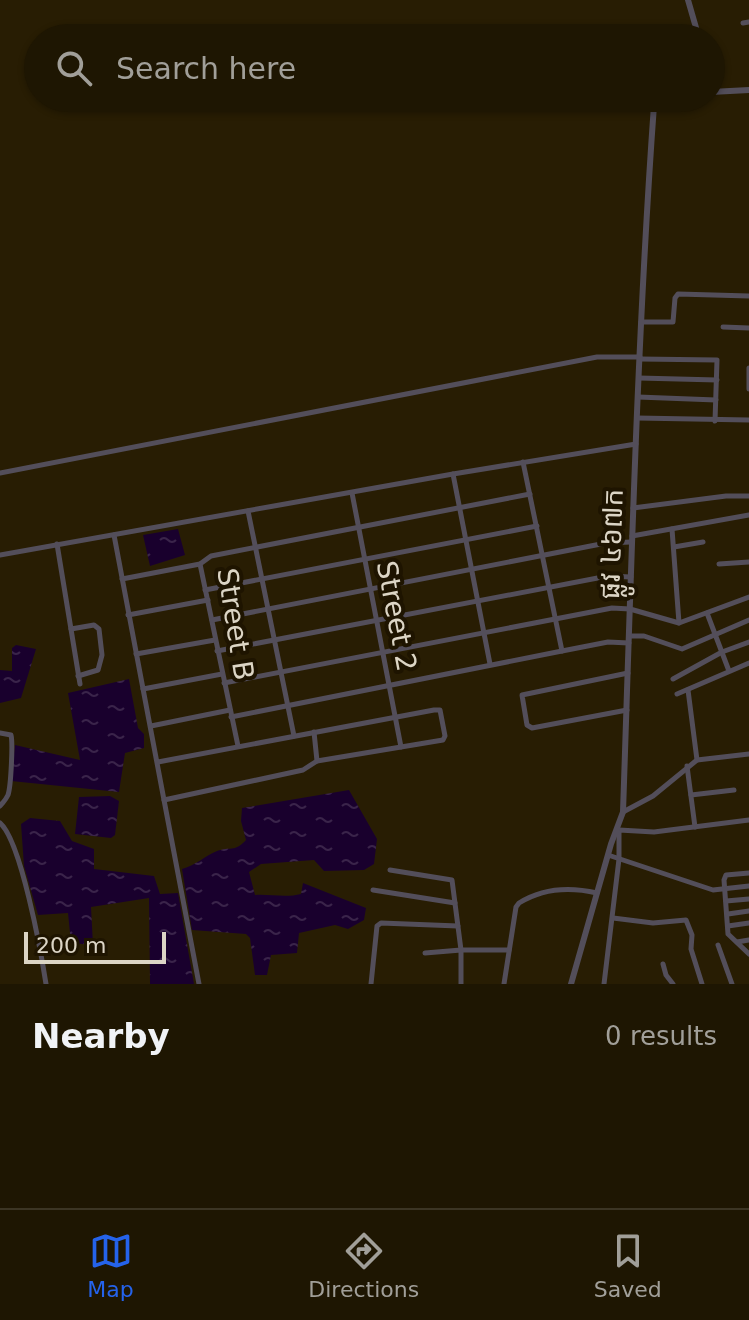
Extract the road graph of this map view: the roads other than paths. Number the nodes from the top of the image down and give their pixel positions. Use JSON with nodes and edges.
{"nodes":[{"id":1,"x":688,"y":0,"type":"edge"},
{"id":2,"x":695,"y":24,"type":"edge"},
{"id":3,"x":749,"y":90,"type":"edge"},
{"id":4,"x":725,"y":91,"type":"edge"},
{"id":5,"x":654,"y":112,"type":"edge"},
{"id":6,"x":749,"y":296,"type":"edge"},
{"id":7,"x":641,"y":322,"type":"junction"},
{"id":8,"x":723,"y":327,"type":"dead end"},
{"id":9,"x":749,"y":328,"type":"edge"},
{"id":10,"x":640,"y":358,"type":"junction"},
{"id":11,"x":749,"y":368,"type":"edge"},
{"id":12,"x":639,"y":378,"type":"junction"},
{"id":13,"x":717,"y":380,"type":"junction"},
{"id":14,"x":749,"y":389,"type":"edge"},
{"id":15,"x":638,"y":397,"type":"junction"},
{"id":16,"x":716,"y":400,"type":"junction"},
{"id":17,"x":637,"y":418,"type":"junction"},
{"id":18,"x":749,"y":420,"type":"edge"},
{"id":19,"x":715,"y":421,"type":"junction"},
{"id":20,"x":636,"y":444,"type":"junction"},
{"id":21,"x":523,"y":462,"type":"junction"},
{"id":22,"x":0,"y":473,"type":"edge"},
{"id":23,"x":453,"y":474,"type":"junction"},
{"id":24,"x":352,"y":493,"type":"junction"},
{"id":25,"x":530,"y":494,"type":"junction"},
{"id":26,"x":749,"y":496,"type":"edge"},
{"id":27,"x":459,"y":508,"type":"junction"},
{"id":28,"x":633,"y":508,"type":"junction"},
{"id":29,"x":248,"y":511,"type":"junction"},
{"id":30,"x":749,"y":515,"type":"edge"},
{"id":31,"x":537,"y":526,"type":"junction"},
{"id":32,"x":359,"y":527,"type":"junction"},
{"id":33,"x":672,"y":529,"type":"junction"},
{"id":34,"x":114,"y":535,"type":"junction"},
{"id":35,"x":632,"y":539,"type":"junction"},
{"id":36,"x":465,"y":540,"type":"junction"},
{"id":37,"x":703,"y":542,"type":"dead end"},
{"id":38,"x":57,"y":544,"type":"junction"},
{"id":39,"x":674,"y":547,"type":"junction"},
{"id":40,"x":256,"y":548,"type":"junction"},
{"id":41,"x":0,"y":555,"type":"edge"},
{"id":42,"x":542,"y":555,"type":"junction"},
{"id":43,"x":365,"y":559,"type":"junction"},
{"id":44,"x":749,"y":562,"type":"edge"},
{"id":45,"x":200,"y":564,"type":"junction"},
{"id":46,"x":719,"y":564,"type":"dead end"},
{"id":47,"x":471,"y":569,"type":"junction"},
{"id":48,"x":631,"y":577,"type":"junction"},
{"id":49,"x":122,"y":579,"type":"junction"},
{"id":50,"x":262,"y":580,"type":"junction"},
{"id":51,"x":549,"y":588,"type":"junction"},
{"id":52,"x":371,"y":589,"type":"junction"},
{"id":53,"x":205,"y":590,"type":"junction"},
{"id":54,"x":749,"y":597,"type":"edge"},
{"id":55,"x":208,"y":600,"type":"junction"},
{"id":56,"x":478,"y":601,"type":"junction"},
{"id":57,"x":268,"y":609,"type":"junction"},
{"id":58,"x":630,"y":609,"type":"junction"},
{"id":59,"x":707,"y":613,"type":"junction"},
{"id":60,"x":128,"y":615,"type":"junction"},
{"id":61,"x":555,"y":619,"type":"junction"},
{"id":62,"x":212,"y":620,"type":"junction"},
{"id":63,"x":749,"y":620,"type":"edge"},
{"id":64,"x":377,"y":621,"type":"junction"},
{"id":65,"x":679,"y":623,"type":"junction"},
{"id":66,"x":71,"y":629,"type":"junction"},
{"id":67,"x":484,"y":633,"type":"junction"},
{"id":68,"x":714,"y":633,"type":"junction"},
{"id":69,"x":215,"y":640,"type":"junction"},
{"id":70,"x":274,"y":640,"type":"junction"},
{"id":71,"x":629,"y":640,"type":"junction"},
{"id":72,"x":749,"y":642,"type":"edge"},
{"id":73,"x":217,"y":651,"type":"junction"},
{"id":74,"x":562,"y":651,"type":"junction"},
{"id":75,"x":722,"y":652,"type":"junction"},
{"id":76,"x":384,"y":653,"type":"junction"},
{"id":77,"x":136,"y":654,"type":"junction"},
{"id":78,"x":749,"y":663,"type":"edge"},
{"id":79,"x":490,"y":664,"type":"junction"},
{"id":80,"x":729,"y":671,"type":"junction"},
{"id":81,"x":281,"y":672,"type":"junction"},
{"id":82,"x":628,"y":673,"type":"junction"},
{"id":83,"x":222,"y":674,"type":"junction"},
{"id":84,"x":78,"y":676,"type":"junction"},
{"id":85,"x":673,"y":679,"type":"dead end"},
{"id":86,"x":224,"y":683,"type":"junction"},
{"id":87,"x":390,"y":683,"type":"junction"},
{"id":88,"x":80,"y":684,"type":"dead end"},
{"id":89,"x":143,"y":689,"type":"junction"},
{"id":90,"x":688,"y":690,"type":"junction"},
{"id":91,"x":677,"y":694,"type":"dead end"},
{"id":92,"x":287,"y":705,"type":"junction"},
{"id":93,"x":627,"y":710,"type":"junction"},
{"id":94,"x":230,"y":713,"type":"junction"},
{"id":95,"x":396,"y":717,"type":"junction"},
{"id":96,"x":151,"y":726,"type":"junction"},
{"id":97,"x":314,"y":732,"type":"junction"},
{"id":98,"x":0,"y":733,"type":"edge"},
{"id":99,"x":294,"y":736,"type":"junction"},
{"id":100,"x":238,"y":746,"type":"junction"},
{"id":101,"x":401,"y":747,"type":"junction"},
{"id":102,"x":749,"y":754,"type":"edge"},
{"id":103,"x":697,"y":760,"type":"junction"},
{"id":104,"x":317,"y":761,"type":"junction"},
{"id":105,"x":158,"y":762,"type":"junction"},
{"id":106,"x":687,"y":766,"type":"junction"},
{"id":107,"x":734,"y":790,"type":"dead end"},
{"id":108,"x":691,"y":795,"type":"junction"},
{"id":109,"x":164,"y":800,"type":"junction"},
{"id":110,"x":0,"y":806,"type":"edge"},
{"id":111,"x":623,"y":812,"type":"junction"},
{"id":112,"x":749,"y":820,"type":"edge"},
{"id":113,"x":0,"y":823,"type":"edge"},
{"id":114,"x":695,"y":827,"type":"junction"},
{"id":115,"x":619,"y":830,"type":"junction"},
{"id":116,"x":608,"y":855,"type":"junction"},
{"id":117,"x":619,"y":859,"type":"junction"},
{"id":118,"x":390,"y":870,"type":"dead end"},
{"id":119,"x":749,"y":873,"type":"edge"},
{"id":120,"x":749,"y":886,"type":"edge"},
{"id":121,"x":373,"y":890,"type":"dead end"},
{"id":122,"x":725,"y":890,"type":"junction"},
{"id":123,"x":597,"y":893,"type":"junction"},
{"id":124,"x":749,"y":899,"type":"edge"},
{"id":125,"x":726,"y":901,"type":"junction"},
{"id":126,"x":455,"y":903,"type":"junction"},
{"id":127,"x":749,"y":911,"type":"edge"},
{"id":128,"x":728,"y":914,"type":"junction"},
{"id":129,"x":613,"y":918,"type":"junction"},
{"id":130,"x":749,"y":923,"type":"edge"},
{"id":131,"x":458,"y":926,"type":"junction"},
{"id":132,"x":728,"y":926,"type":"junction"},
{"id":133,"x":749,"y":940,"type":"edge"},
{"id":134,"x":736,"y":942,"type":"junction"},
{"id":135,"x":718,"y":945,"type":"dead end"},
{"id":136,"x":461,"y":950,"type":"junction"},
{"id":137,"x":509,"y":950,"type":"junction"},
{"id":138,"x":425,"y":953,"type":"dead end"},
{"id":139,"x":749,"y":954,"type":"edge"},
{"id":140,"x":663,"y":964,"type":"dead end"},
{"id":141,"x":459,"y":983,"type":"edge"},
{"id":142,"x":46,"y":984,"type":"edge"},
{"id":143,"x":199,"y":984,"type":"edge"},
{"id":144,"x":371,"y":984,"type":"edge"},
{"id":145,"x":504,"y":984,"type":"edge"},
{"id":146,"x":571,"y":984,"type":"edge"},
{"id":147,"x":604,"y":984,"type":"edge"},
{"id":148,"x":673,"y":984,"type":"edge"},
{"id":149,"x":702,"y":984,"type":"edge"},
{"id":150,"x":732,"y":984,"type":"edge"}],
"edges":[{"from":1,"to":2,"type":"street"},
{"from":3,"to":4,"type":"street"},
{"from":5,"to":7,"type":"street","name":"ផ្លូវ ៤៦៧ក"},
{"from":6,"to":7,"type":"street"},
{"from":7,"to":10,"type":"street","name":"ផ្លូវ ៤៦៧ក"},
{"from":8,"to":9,"type":"street"},
{"from":10,"to":12,"type":"street","name":"ផ្លូវ ៤៦៧ក"},
{"from":10,"to":13,"type":"street"},
{"from":10,"to":22,"type":"street"},
{"from":11,"to":14,"type":"street"},
{"from":12,"to":13,"type":"street"},
{"from":12,"to":15,"type":"street","name":"ផ្លូវ ៤៦៧ក"},
{"from":13,"to":16,"type":"street"},
{"from":15,"to":16,"type":"street"},
{"from":15,"to":17,"type":"street","name":"ផ្លូវ ៤៦៧ក"},
{"from":16,"to":19,"type":"street"},
{"from":17,"to":19,"type":"street"},
{"from":17,"to":20,"type":"street","name":"ផ្លូវ ៤៦៧ក"},
{"from":18,"to":19,"type":"street"},
{"from":20,"to":21,"type":"street"},
{"from":20,"to":28,"type":"street","name":"ផ្លូវ ៤៦៧ក"},
{"from":21,"to":23,"type":"street"},
{"from":21,"to":25,"type":"street"},
{"from":23,"to":24,"type":"street"},
{"from":23,"to":27,"type":"street"},
{"from":24,"to":29,"type":"street"},
{"from":24,"to":32,"type":"street","name":"Street 2"},
{"from":25,"to":27,"type":"street","name":"Street B"},
{"from":25,"to":31,"type":"street"},
{"from":26,"to":28,"type":"street"},
{"from":27,"to":32,"type":"street","name":"Street B"},
{"from":27,"to":36,"type":"street"},
{"from":28,"to":35,"type":"street","name":"ផ្លូវ ៤៦៧ក"},
{"from":29,"to":34,"type":"street"},
{"from":29,"to":40,"type":"street"},
{"from":30,"to":33,"type":"street"},
{"from":31,"to":36,"type":"street"},
{"from":31,"to":42,"type":"street"},
{"from":32,"to":40,"type":"street","name":"Street B"},
{"from":32,"to":43,"type":"street","name":"Street 2"},
{"from":33,"to":35,"type":"street"},
{"from":33,"to":39,"type":"street"},
{"from":34,"to":38,"type":"street"},
{"from":34,"to":49,"type":"street"},
{"from":35,"to":42,"type":"street"},
{"from":35,"to":48,"type":"street","name":"ផ្លូវ ៤៦៧ក"},
{"from":36,"to":43,"type":"street"},
{"from":36,"to":47,"type":"street"},
{"from":37,"to":39,"type":"street"},
{"from":38,"to":41,"type":"street"},
{"from":38,"to":66,"type":"street"},
{"from":39,"to":65,"type":"street"},
{"from":40,"to":45,"type":"street","name":"Street B"},
{"from":40,"to":50,"type":"street"},
{"from":42,"to":47,"type":"street"},
{"from":42,"to":51,"type":"street"},
{"from":43,"to":50,"type":"street"},
{"from":43,"to":52,"type":"street","name":"Street 2"},
{"from":44,"to":46,"type":"street"},
{"from":45,"to":49,"type":"street"},
{"from":45,"to":53,"type":"street","name":"Street B"},
{"from":47,"to":52,"type":"street"},
{"from":47,"to":56,"type":"street"},
{"from":48,"to":51,"type":"street"},
{"from":48,"to":58,"type":"street","name":"ផ្លូវ ៤៦៧ក"},
{"from":49,"to":60,"type":"street"},
{"from":50,"to":53,"type":"street"},
{"from":50,"to":57,"type":"street"},
{"from":51,"to":56,"type":"street"},
{"from":51,"to":61,"type":"street"},
{"from":52,"to":57,"type":"street"},
{"from":52,"to":64,"type":"street","name":"Street 2"},
{"from":53,"to":55,"type":"street","name":"Street B"},
{"from":54,"to":59,"type":"street"},
{"from":55,"to":60,"type":"street"},
{"from":55,"to":62,"type":"street","name":"Street B"},
{"from":56,"to":64,"type":"street"},
{"from":56,"to":67,"type":"street"},
{"from":57,"to":62,"type":"street"},
{"from":57,"to":70,"type":"street"},
{"from":58,"to":61,"type":"street"},
{"from":58,"to":65,"type":"street"},
{"from":58,"to":71,"type":"street","name":"ផ្លូវ ៤៦៧ក"},
{"from":59,"to":65,"type":"street"},
{"from":59,"to":68,"type":"street"},
{"from":60,"to":77,"type":"street"},
{"from":61,"to":67,"type":"street"},
{"from":61,"to":74,"type":"street"},
{"from":62,"to":69,"type":"street","name":"Street B"},
{"from":63,"to":68,"type":"street"},
{"from":64,"to":70,"type":"street"},
{"from":64,"to":76,"type":"street","name":"Street 2"},
{"from":66,"to":84,"type":"street"},
{"from":66,"to":84,"type":"street"},
{"from":67,"to":76,"type":"street"},
{"from":67,"to":79,"type":"street"},
{"from":68,"to":71,"type":"street"},
{"from":68,"to":75,"type":"street"},
{"from":69,"to":73,"type":"street","name":"Street B"},
{"from":69,"to":77,"type":"street"},
{"from":70,"to":73,"type":"street"},
{"from":70,"to":81,"type":"street"},
{"from":71,"to":74,"type":"street"},
{"from":71,"to":82,"type":"street","name":"ផ្លូវ ៤៦៧ក"},
{"from":72,"to":75,"type":"street"},
{"from":73,"to":83,"type":"street","name":"Street B"},
{"from":74,"to":79,"type":"street"},
{"from":75,"to":80,"type":"street"},
{"from":75,"to":85,"type":"street"},
{"from":76,"to":81,"type":"street"},
{"from":76,"to":87,"type":"street","name":"Street 2"},
{"from":77,"to":89,"type":"street"},
{"from":78,"to":80,"type":"street"},
{"from":79,"to":87,"type":"street"},
{"from":80,"to":90,"type":"street"},
{"from":81,"to":86,"type":"street"},
{"from":81,"to":92,"type":"street"},
{"from":82,"to":93,"type":"street","name":"ផ្លូវ ៤៦៧ក"},
{"from":82,"to":93,"type":"street"},
{"from":83,"to":86,"type":"street","name":"Street B"},
{"from":83,"to":89,"type":"street"},
{"from":84,"to":88,"type":"street"},
{"from":86,"to":94,"type":"street","name":"Street B"},
{"from":87,"to":92,"type":"street"},
{"from":87,"to":95,"type":"street","name":"Street 2"},
{"from":89,"to":96,"type":"street"},
{"from":90,"to":91,"type":"street"},
{"from":90,"to":103,"type":"street"},
{"from":92,"to":94,"type":"street"},
{"from":92,"to":99,"type":"street"},
{"from":93,"to":111,"type":"street","name":"ផ្លូវ ៤៦៧ក"},
{"from":94,"to":96,"type":"street"},
{"from":94,"to":100,"type":"street","name":"Street B"},
{"from":95,"to":97,"type":"street"},
{"from":95,"to":101,"type":"street","name":"Street 2"},
{"from":95,"to":101,"type":"street"},
{"from":96,"to":105,"type":"street"},
{"from":97,"to":99,"type":"street"},
{"from":97,"to":104,"type":"street"},
{"from":98,"to":110,"type":"street"},
{"from":99,"to":100,"type":"street"},
{"from":100,"to":105,"type":"street"},
{"from":101,"to":104,"type":"street"},
{"from":102,"to":103,"type":"street"},
{"from":103,"to":106,"type":"street"},
{"from":104,"to":109,"type":"street"},
{"from":105,"to":109,"type":"street"},
{"from":106,"to":108,"type":"street"},
{"from":106,"to":111,"type":"street"},
{"from":107,"to":108,"type":"street"},
{"from":108,"to":114,"type":"street"},
{"from":109,"to":143,"type":"street"},
{"from":111,"to":115,"type":"street","name":"ផ្លូវ ៤៦៧ក"},
{"from":112,"to":114,"type":"street"},
{"from":113,"to":142,"type":"street"},
{"from":114,"to":115,"type":"street"},
{"from":115,"to":116,"type":"street","name":"ផ្លូវ ៤៦៧ក"},
{"from":115,"to":117,"type":"street"},
{"from":116,"to":117,"type":"street"},
{"from":116,"to":123,"type":"street","name":"ផ្លូវ ៤៦៧ក"},
{"from":117,"to":122,"type":"street"},
{"from":117,"to":129,"type":"street"},
{"from":118,"to":126,"type":"street"},
{"from":119,"to":122,"type":"street"},
{"from":120,"to":122,"type":"street"},
{"from":121,"to":126,"type":"street"},
{"from":122,"to":125,"type":"street"},
{"from":123,"to":137,"type":"street"},
{"from":123,"to":146,"type":"street","name":"ផ្លូវ ៤៦៧ក"},
{"from":124,"to":125,"type":"street"},
{"from":125,"to":128,"type":"street"},
{"from":126,"to":131,"type":"street"},
{"from":127,"to":128,"type":"street"},
{"from":128,"to":132,"type":"street"},
{"from":129,"to":147,"type":"street"},
{"from":129,"to":149,"type":"street"},
{"from":130,"to":132,"type":"street"},
{"from":131,"to":136,"type":"street"},
{"from":131,"to":144,"type":"street"},
{"from":132,"to":134,"type":"street"},
{"from":133,"to":134,"type":"street"},
{"from":134,"to":139,"type":"street"},
{"from":135,"to":150,"type":"street"},
{"from":136,"to":137,"type":"street"},
{"from":136,"to":138,"type":"street"},
{"from":136,"to":141,"type":"street"},
{"from":137,"to":145,"type":"street"},
{"from":140,"to":148,"type":"street"}]}
